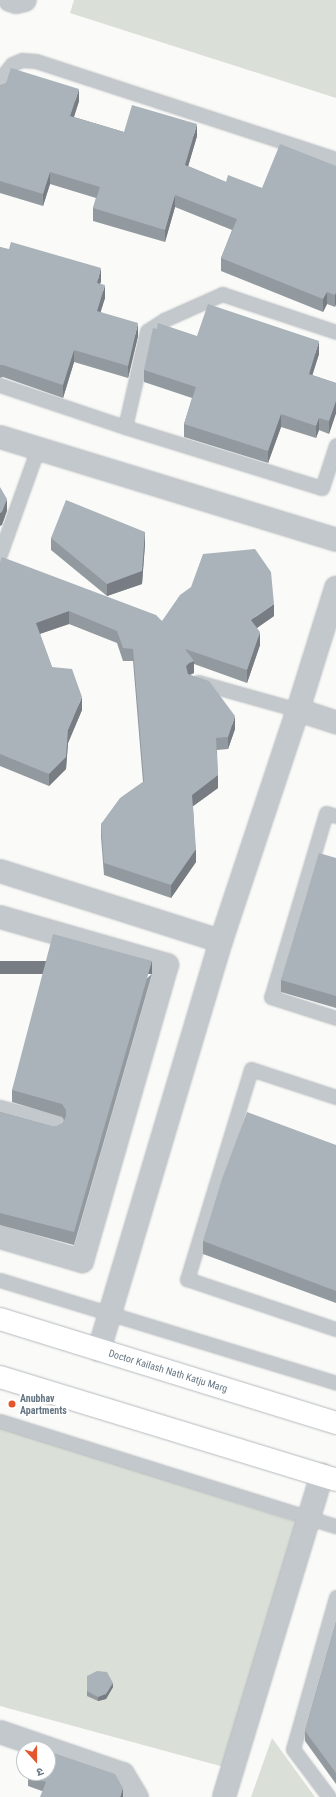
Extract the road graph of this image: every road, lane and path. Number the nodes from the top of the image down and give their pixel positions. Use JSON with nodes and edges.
{"nodes":[{"id":1,"x":10,"y":0,"type":"edge"},
{"id":2,"x":25,"y":0,"type":"edge"},
{"id":3,"x":0,"y":90,"type":"edge"},
{"id":4,"x":336,"y":159,"type":"edge"},
{"id":5,"x":336,"y":332,"type":"edge"},
{"id":6,"x":0,"y":385,"type":"edge"},
{"id":7,"x":125,"y":427,"type":"junction"},
{"id":8,"x":0,"y":437,"type":"edge"},
{"id":9,"x":336,"y":445,"type":"edge"},
{"id":10,"x":38,"y":448,"type":"junction"},
{"id":11,"x":336,"y":540,"type":"edge"},
{"id":12,"x":0,"y":554,"type":"edge"},
{"id":13,"x":336,"y":588,"type":"edge"},
{"id":14,"x":194,"y":681,"type":"edge"},
{"id":15,"x":298,"y":710,"type":"junction"},
{"id":16,"x":336,"y":722,"type":"edge"},
{"id":17,"x":336,"y":816,"type":"edge"},
{"id":18,"x":0,"y":871,"type":"edge"},
{"id":19,"x":0,"y":917,"type":"edge"},
{"id":20,"x":221,"y":941,"type":"junction"},
{"id":21,"x":336,"y":1018,"type":"edge"},
{"id":22,"x":336,"y":1097,"type":"edge"},
{"id":23,"x":0,"y":1112,"type":"edge"},
{"id":24,"x":54,"y":1126,"type":"edge"},
{"id":25,"x":0,"y":1237,"type":"edge"},
{"id":26,"x":0,"y":1280,"type":"edge"},
{"id":27,"x":111,"y":1312,"type":"junction"},
{"id":28,"x":0,"y":1318,"type":"edge"},
{"id":29,"x":336,"y":1328,"type":"edge"},
{"id":30,"x":99,"y":1350,"type":"junction"},
{"id":31,"x":0,"y":1377,"type":"edge"},
{"id":32,"x":336,"y":1383,"type":"edge"},
{"id":33,"x":0,"y":1421,"type":"edge"},
{"id":34,"x":336,"y":1424,"type":"edge"},
{"id":35,"x":329,"y":1478,"type":"edge"},
{"id":36,"x":309,"y":1518,"type":"junction"},
{"id":37,"x":336,"y":1526,"type":"edge"},
{"id":38,"x":336,"y":1598,"type":"edge"},
{"id":39,"x":0,"y":1732,"type":"edge"},
{"id":40,"x":134,"y":1795,"type":"edge"},
{"id":41,"x":224,"y":1797,"type":"edge"},
{"id":42,"x":329,"y":1797,"type":"edge"}],
"edges":[{"from":1,"to":2,"type":"street"},
{"from":3,"to":4,"type":"lane"},
{"from":5,"to":7,"type":"lane"},
{"from":6,"to":7,"type":"lane"},
{"from":7,"to":9,"type":"lane"},
{"from":8,"to":10,"type":"street"},
{"from":10,"to":11,"type":"street"},
{"from":10,"to":12,"type":"lane"},
{"from":13,"to":15,"type":"street"},
{"from":14,"to":15,"type":"lane"},
{"from":15,"to":16,"type":"street"},
{"from":15,"to":20,"type":"street"},
{"from":17,"to":21,"type":"lane"},
{"from":18,"to":20,"type":"street"},
{"from":19,"to":25,"type":"street"},
{"from":20,"to":27,"type":"street"},
{"from":22,"to":29,"type":"lane"},
{"from":23,"to":24,"type":"street"},
{"from":26,"to":27,"type":"lane"},
{"from":27,"to":30,"type":"street"},
{"from":27,"to":32,"type":"lane"},
{"from":28,"to":30,"type":"main road","name":"Doctor Kailash Nath Katju Marg"},
{"from":30,"to":34,"type":"main road","name":"Doctor Kailash Nath Katju Marg"},
{"from":31,"to":35,"type":"main road"},
{"from":33,"to":36,"type":"lane"},
{"from":35,"to":36,"type":"street"},
{"from":36,"to":37,"type":"lane"},
{"from":36,"to":41,"type":"street"},
{"from":38,"to":42,"type":"lane"},
{"from":39,"to":40,"type":"street"}]}
